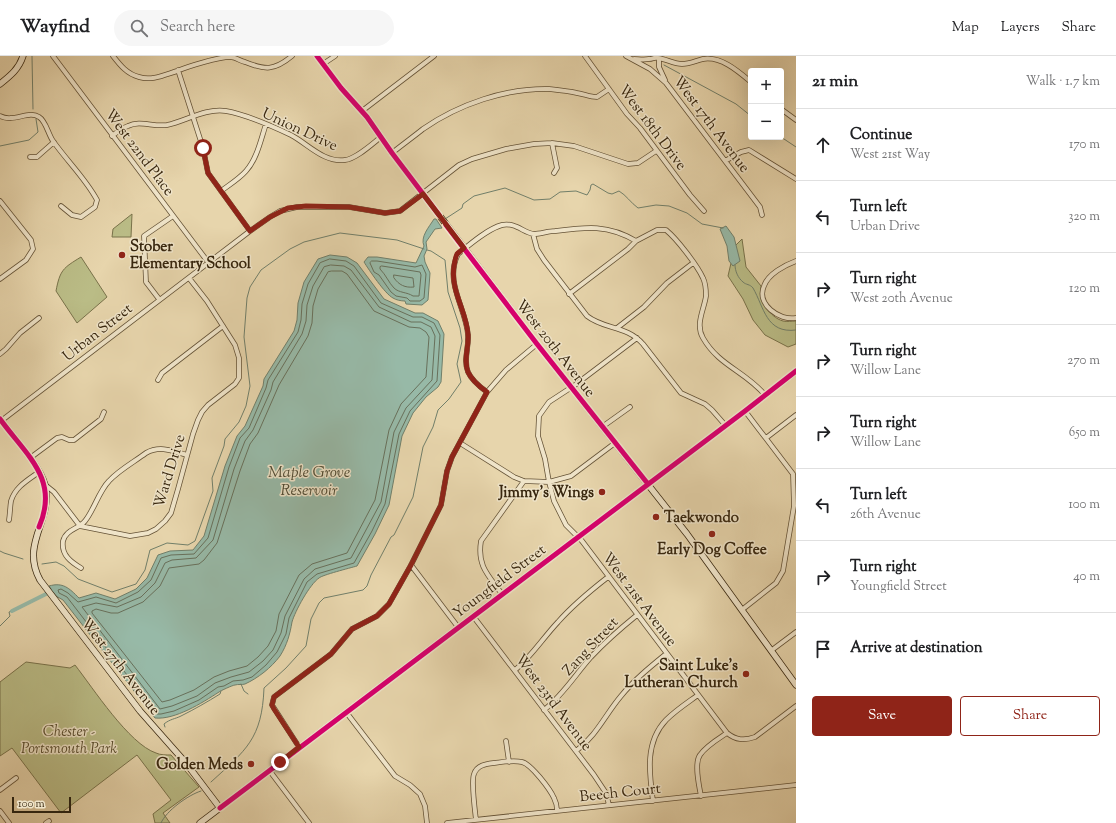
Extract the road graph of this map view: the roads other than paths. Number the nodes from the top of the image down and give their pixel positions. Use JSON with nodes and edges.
{"nodes":[{"id":1,"x":23,"y":56,"type":"edge"},
{"id":2,"x":52,"y":56,"type":"edge"},
{"id":3,"x":114,"y":56,"type":"edge"},
{"id":4,"x":208,"y":56,"type":"edge"},
{"id":5,"x":292,"y":56,"type":"edge"},
{"id":6,"x":316,"y":56,"type":"edge"},
{"id":7,"x":335,"y":56,"type":"edge"},
{"id":8,"x":434,"y":56,"type":"edge"},
{"id":9,"x":584,"y":56,"type":"edge"},
{"id":10,"x":626,"y":56,"type":"edge"},
{"id":11,"x":659,"y":58,"type":"junction"},
{"id":12,"x":631,"y":59,"type":"junction"},
{"id":13,"x":210,"y":61,"type":"junction"},
{"id":14,"x":323,"y":64,"type":"junction"},
{"id":15,"x":178,"y":70,"type":"junction"},
{"id":16,"x":748,"y":80,"type":"edge"},
{"id":17,"x":666,"y":83,"type":"junction"},
{"id":18,"x":0,"y":84,"type":"edge"},
{"id":19,"x":609,"y":90,"type":"junction"},
{"id":20,"x":362,"y":111,"type":"junction"},
{"id":21,"x":784,"y":111,"type":"edge"},
{"id":22,"x":0,"y":116,"type":"edge"},
{"id":23,"x":194,"y":117,"type":"junction"},
{"id":24,"x":796,"y":120,"type":"edge"},
{"id":25,"x":266,"y":124,"type":"junction"},
{"id":26,"x":112,"y":136,"type":"junction"},
{"id":27,"x":381,"y":137,"type":"junction"},
{"id":28,"x":54,"y":142,"type":"junction"},
{"id":29,"x":552,"y":143,"type":"junction"},
{"id":30,"x":656,"y":151,"type":"junction"},
{"id":31,"x":392,"y":153,"type":"junction"},
{"id":32,"x":30,"y":156,"type":"dead end"},
{"id":33,"x":725,"y":160,"type":"junction"},
{"id":34,"x":554,"y":173,"type":"dead end"},
{"id":35,"x":796,"y":179,"type":"edge"},
{"id":36,"x":221,"y":191,"type":"junction"},
{"id":37,"x":423,"y":194,"type":"junction"},
{"id":38,"x":0,"y":201,"type":"edge"},
{"id":39,"x":61,"y":206,"type":"dead end"},
{"id":40,"x":704,"y":211,"type":"dead end"},
{"id":41,"x":762,"y":215,"type":"dead end"},
{"id":42,"x":173,"y":216,"type":"junction"},
{"id":43,"x":250,"y":231,"type":"junction"},
{"id":44,"x":533,"y":234,"type":"junction"},
{"id":45,"x":636,"y":241,"type":"junction"},
{"id":46,"x":464,"y":248,"type":"junction"},
{"id":47,"x":796,"y":261,"type":"edge"},
{"id":48,"x":208,"y":262,"type":"junction"},
{"id":49,"x":693,"y":263,"type":"junction"},
{"id":50,"x":0,"y":278,"type":"edge"},
{"id":51,"x":189,"y":278,"type":"junction"},
{"id":52,"x":569,"y":294,"type":"junction"},
{"id":53,"x":159,"y":300,"type":"junction"},
{"id":54,"x":39,"y":318,"type":"dead end"},
{"id":55,"x":796,"y":318,"type":"edge"},
{"id":56,"x":223,"y":326,"type":"junction"},
{"id":57,"x":617,"y":328,"type":"junction"},
{"id":58,"x":637,"y":338,"type":"junction"},
{"id":59,"x":537,"y":344,"type":"junction"},
{"id":60,"x":0,"y":354,"type":"edge"},
{"id":61,"x":796,"y":372,"type":"edge"},
{"id":62,"x":158,"y":380,"type":"dead end"},
{"id":63,"x":572,"y":386,"type":"junction"},
{"id":64,"x":487,"y":392,"type":"junction"},
{"id":65,"x":765,"y":396,"type":"junction"},
{"id":66,"x":630,"y":407,"type":"dead end"},
{"id":67,"x":745,"y":411,"type":"junction"},
{"id":68,"x":104,"y":412,"type":"dead end"},
{"id":69,"x":796,"y":415,"type":"edge"},
{"id":70,"x":1,"y":420,"type":"edge"},
{"id":71,"x":726,"y":426,"type":"junction"},
{"id":72,"x":602,"y":427,"type":"junction"},
{"id":73,"x":766,"y":438,"type":"junction"},
{"id":74,"x":460,"y":443,"type":"junction"},
{"id":75,"x":615,"y":443,"type":"junction"},
{"id":76,"x":188,"y":455,"type":"junction"},
{"id":77,"x":30,"y":458,"type":"junction"},
{"id":78,"x":39,"y":472,"type":"junction"},
{"id":79,"x":794,"y":474,"type":"edge"},
{"id":80,"x":524,"y":481,"type":"junction"},
{"id":81,"x":549,"y":482,"type":"junction"},
{"id":82,"x":44,"y":484,"type":"junction"},
{"id":83,"x":648,"y":484,"type":"junction"},
{"id":84,"x":8,"y":520,"type":"dead end"},
{"id":85,"x":80,"y":526,"type":"junction"},
{"id":86,"x":578,"y":537,"type":"junction"},
{"id":87,"x":411,"y":565,"type":"junction"},
{"id":88,"x":81,"y":568,"type":"dead end"},
{"id":89,"x":608,"y":577,"type":"junction"},
{"id":90,"x":502,"y":594,"type":"junction"},
{"id":91,"x":742,"y":609,"type":"junction"},
{"id":92,"x":637,"y":615,"type":"junction"},
{"id":93,"x":473,"y":616,"type":"junction"},
{"id":94,"x":458,"y":627,"type":"junction"},
{"id":95,"x":796,"y":632,"type":"edge"},
{"id":96,"x":772,"y":650,"type":"junction"},
{"id":97,"x":666,"y":654,"type":"junction"},
{"id":98,"x":515,"y":670,"type":"junction"},
{"id":99,"x":796,"y":685,"type":"edge"},
{"id":100,"x":698,"y":695,"type":"junction"},
{"id":101,"x":796,"y":706,"type":"edge"},
{"id":102,"x":544,"y":710,"type":"junction"},
{"id":103,"x":346,"y":712,"type":"junction"},
{"id":104,"x":727,"y":733,"type":"junction"},
{"id":105,"x":506,"y":741,"type":"dead end"},
{"id":106,"x":299,"y":747,"type":"junction"},
{"id":107,"x":576,"y":751,"type":"junction"},
{"id":108,"x":509,"y":762,"type":"junction"},
{"id":109,"x":269,"y":770,"type":"junction"},
{"id":110,"x":16,"y":778,"type":"dead end"},
{"id":111,"x":796,"y":785,"type":"edge"},
{"id":112,"x":0,"y":790,"type":"edge"},
{"id":113,"x":701,"y":796,"type":"junction"},
{"id":114,"x":652,"y":801,"type":"junction"},
{"id":115,"x":609,"y":805,"type":"junction"},
{"id":116,"x":220,"y":808,"type":"junction"},
{"id":117,"x":557,"y":810,"type":"junction"},
{"id":118,"x":0,"y":811,"type":"edge"},
{"id":119,"x":476,"y":820,"type":"junction"},
{"id":120,"x":9,"y":823,"type":"edge"},
{"id":121,"x":200,"y":823,"type":"edge"},
{"id":122,"x":309,"y":823,"type":"edge"},
{"id":123,"x":427,"y":823,"type":"edge"},
{"id":124,"x":447,"y":823,"type":"edge"}],
"edges":[{"from":1,"to":18,"type":"street"},
{"from":2,"to":26,"type":"street","name":"West 22nd Place"},
{"from":3,"to":15,"type":"street"},
{"from":4,"to":13,"type":"street"},
{"from":5,"to":13,"type":"street"},
{"from":6,"to":14,"type":"street","name":"West 20th Avenue"},
{"from":7,"to":14,"type":"street"},
{"from":8,"to":20,"type":"street"},
{"from":9,"to":19,"type":"street","name":"West 18th Drive"},
{"from":10,"to":12,"type":"street","name":"West 17th Avenue"},
{"from":11,"to":12,"type":"street"},
{"from":11,"to":16,"type":"street"},
{"from":11,"to":17,"type":"street"},
{"from":12,"to":17,"type":"street","name":"West 17th Avenue"},
{"from":13,"to":15,"type":"street"},
{"from":14,"to":20,"type":"street","name":"West 20th Avenue"},
{"from":15,"to":23,"type":"street"},
{"from":17,"to":33,"type":"street","name":"West 17th Avenue"},
{"from":19,"to":30,"type":"street","name":"West 18th Drive"},
{"from":19,"to":31,"type":"street"},
{"from":20,"to":27,"type":"street","name":"West 20th Avenue"},
{"from":21,"to":24,"type":"street"},
{"from":22,"to":28,"type":"street"},
{"from":23,"to":25,"type":"street","name":"Union Drive"},
{"from":23,"to":26,"type":"street","name":"Union Drive"},
{"from":23,"to":36,"type":"street"},
{"from":25,"to":27,"type":"street","name":"Union Drive"},
{"from":25,"to":36,"type":"street"},
{"from":26,"to":42,"type":"street","name":"West 22nd Place"},
{"from":27,"to":31,"type":"street","name":"West 20th Avenue"},
{"from":28,"to":32,"type":"street"},
{"from":28,"to":39,"type":"street"},
{"from":29,"to":30,"type":"street","name":"Urban Street"},
{"from":29,"to":34,"type":"street"},
{"from":29,"to":37,"type":"street","name":"Urban Street"},
{"from":30,"to":40,"type":"street","name":"West 18th Drive"},
{"from":31,"to":37,"type":"street","name":"West 20th Avenue"},
{"from":33,"to":35,"type":"street"},
{"from":33,"to":41,"type":"street","name":"West 17th Avenue"},
{"from":36,"to":43,"type":"street"},
{"from":37,"to":43,"type":"street","name":"Urban Street"},
{"from":37,"to":46,"type":"street","name":"West 20th Avenue"},
{"from":38,"to":50,"type":"street"},
{"from":42,"to":48,"type":"street","name":"West 22nd Place"},
{"from":42,"to":53,"type":"street"},
{"from":43,"to":48,"type":"street","name":"Urban Street"},
{"from":44,"to":45,"type":"street"},
{"from":44,"to":46,"type":"street"},
{"from":44,"to":52,"type":"street"},
{"from":45,"to":49,"type":"street"},
{"from":45,"to":52,"type":"street"},
{"from":46,"to":59,"type":"street","name":"West 20th Avenue"},
{"from":46,"to":64,"type":"street"},
{"from":47,"to":55,"type":"street"},
{"from":48,"to":51,"type":"street","name":"Urban Street"},
{"from":49,"to":57,"type":"street"},
{"from":49,"to":65,"type":"street"},
{"from":51,"to":53,"type":"street","name":"Urban Street"},
{"from":51,"to":56,"type":"street"},
{"from":52,"to":57,"type":"street"},
{"from":53,"to":70,"type":"street","name":"Urban Street"},
{"from":54,"to":60,"type":"street"},
{"from":56,"to":62,"type":"street"},
{"from":56,"to":76,"type":"street","name":"Ward Drive"},
{"from":57,"to":58,"type":"street"},
{"from":58,"to":63,"type":"street","name":"West 21st Avenue"},
{"from":58,"to":71,"type":"street"},
{"from":59,"to":63,"type":"street","name":"West 20th Avenue"},
{"from":59,"to":64,"type":"street"},
{"from":61,"to":65,"type":"street","name":"Youngfield Street"},
{"from":63,"to":72,"type":"street","name":"West 20th Avenue"},
{"from":63,"to":81,"type":"street","name":"West 21st Avenue"},
{"from":64,"to":74,"type":"street"},
{"from":65,"to":67,"type":"street","name":"Youngfield Street"},
{"from":66,"to":72,"type":"street"},
{"from":67,"to":71,"type":"street","name":"Youngfield Street"},
{"from":67,"to":73,"type":"street"},
{"from":68,"to":77,"type":"street"},
{"from":69,"to":73,"type":"street"},
{"from":70,"to":77,"type":"street","name":"West 27th Avenue"},
{"from":71,"to":83,"type":"street","name":"Youngfield Street"},
{"from":72,"to":75,"type":"street","name":"West 20th Avenue"},
{"from":73,"to":79,"type":"street"},
{"from":74,"to":80,"type":"street"},
{"from":74,"to":87,"type":"street"},
{"from":75,"to":81,"type":"street"},
{"from":75,"to":83,"type":"street","name":"West 20th Avenue"},
{"from":76,"to":85,"type":"street"},
{"from":76,"to":85,"type":"street","name":"Ward Drive"},
{"from":77,"to":78,"type":"street","name":"West 27th Avenue"},
{"from":78,"to":82,"type":"street","name":"West 27th Avenue"},
{"from":78,"to":84,"type":"street"},
{"from":79,"to":91,"type":"street"},
{"from":80,"to":81,"type":"street"},
{"from":80,"to":90,"type":"street"},
{"from":81,"to":86,"type":"street","name":"West 21st Avenue"},
{"from":82,"to":85,"type":"street"},
{"from":82,"to":116,"type":"street","name":"West 27th Avenue"},
{"from":83,"to":86,"type":"street","name":"Youngfield Street"},
{"from":83,"to":91,"type":"street","name":"West 20th Avenue"},
{"from":85,"to":88,"type":"street"},
{"from":86,"to":89,"type":"street","name":"West 21st Avenue"},
{"from":86,"to":90,"type":"street","name":"Youngfield Street"},
{"from":87,"to":94,"type":"street"},
{"from":87,"to":106,"type":"street"},
{"from":89,"to":92,"type":"street","name":"West 21st Avenue"},
{"from":89,"to":98,"type":"street"},
{"from":90,"to":93,"type":"street","name":"Youngfield Street"},
{"from":91,"to":96,"type":"street","name":"West 20th Avenue"},
{"from":92,"to":97,"type":"street","name":"West 21st Avenue"},
{"from":92,"to":102,"type":"street","name":"Zang Street"},
{"from":93,"to":94,"type":"street","name":"Youngfield Street"},
{"from":93,"to":98,"type":"street","name":"West 23rd Avenue"},
{"from":94,"to":103,"type":"street","name":"Youngfield Street"},
{"from":95,"to":96,"type":"street"},
{"from":96,"to":99,"type":"street","name":"West 20th Avenue"},
{"from":97,"to":100,"type":"street","name":"West 21st Avenue"},
{"from":97,"to":107,"type":"street"},
{"from":98,"to":102,"type":"street","name":"West 23rd Avenue"},
{"from":100,"to":104,"type":"street","name":"West 21st Avenue"},
{"from":100,"to":114,"type":"street"},
{"from":101,"to":104,"type":"street"},
{"from":102,"to":107,"type":"street","name":"West 23rd Avenue"},
{"from":103,"to":106,"type":"street","name":"Youngfield Street"},
{"from":103,"to":123,"type":"street"},
{"from":104,"to":113,"type":"street"},
{"from":105,"to":108,"type":"street"},
{"from":106,"to":109,"type":"street","name":"Youngfield Street"},
{"from":107,"to":115,"type":"street","name":"West 23rd Avenue"},
{"from":108,"to":117,"type":"street"},
{"from":108,"to":119,"type":"street"},
{"from":109,"to":116,"type":"street","name":"Youngfield Street"},
{"from":109,"to":122,"type":"street"},
{"from":110,"to":112,"type":"street"},
{"from":111,"to":113,"type":"street","name":"Beech Court"},
{"from":113,"to":114,"type":"street","name":"Beech Court"},
{"from":114,"to":115,"type":"street","name":"Beech Court"},
{"from":115,"to":117,"type":"street","name":"Beech Court"},
{"from":116,"to":121,"type":"street","name":"Youngfield Street"},
{"from":117,"to":119,"type":"street","name":"Beech Court"},
{"from":118,"to":120,"type":"street"},
{"from":119,"to":124,"type":"street","name":"Beech Court"}]}
